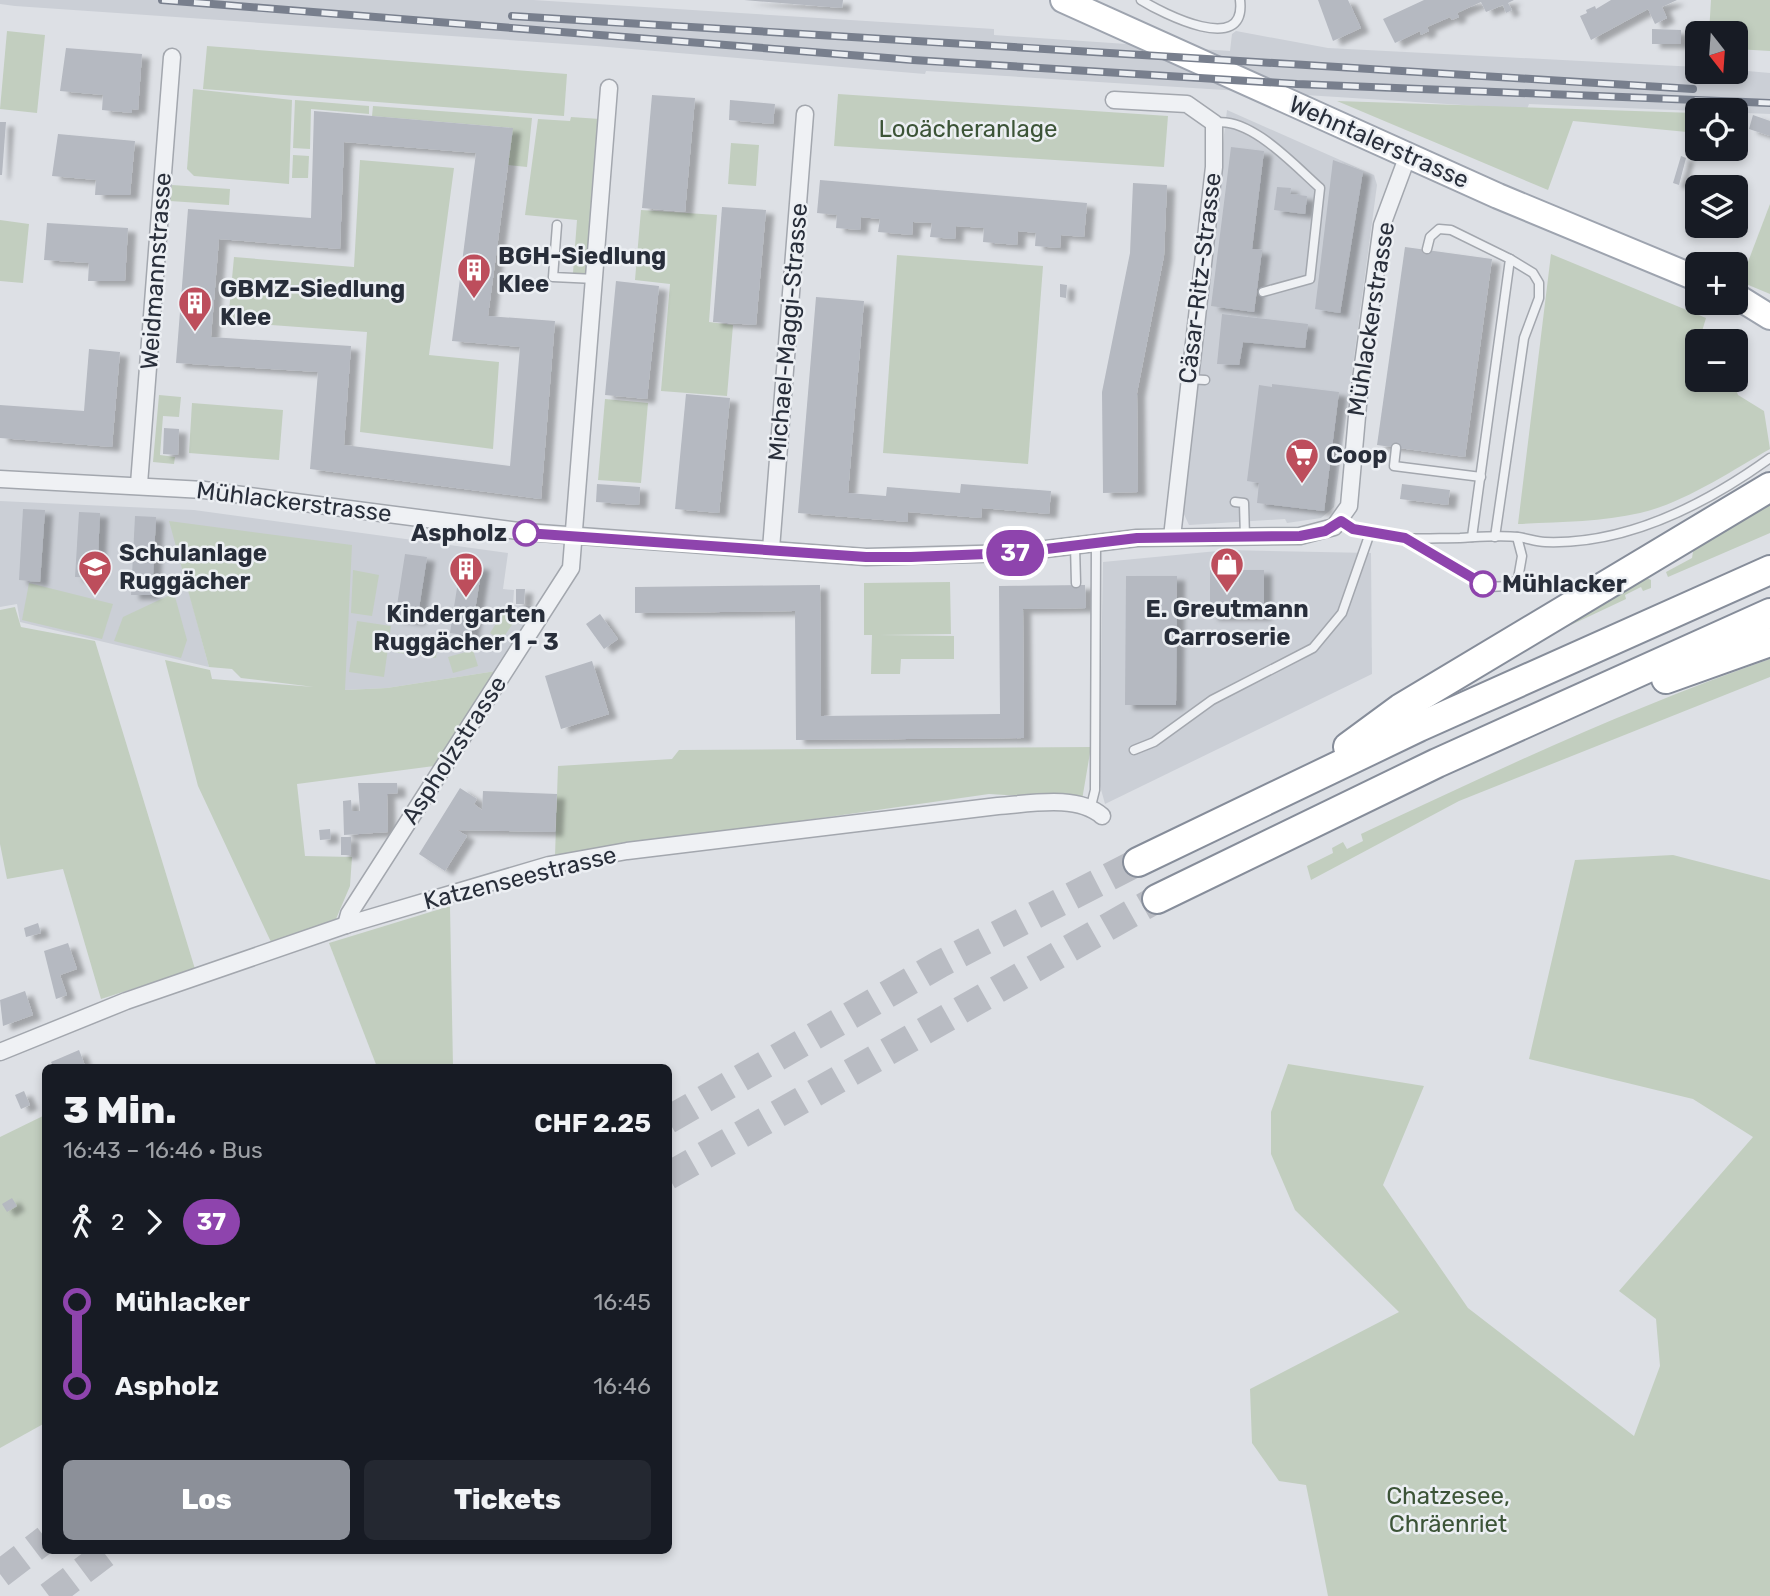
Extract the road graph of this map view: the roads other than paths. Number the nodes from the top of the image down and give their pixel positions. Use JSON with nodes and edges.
{"nodes":[{"id":1,"x":1063,"y":0,"type":"edge"},
{"id":2,"x":1141,"y":0,"type":"edge"},
{"id":3,"x":1240,"y":0,"type":"edge"},
{"id":4,"x":172,"y":57,"type":"dead end"},
{"id":5,"x":610,"y":88,"type":"dead end"},
{"id":6,"x":1114,"y":100,"type":"dead end"},
{"id":7,"x":805,"y":114,"type":"dead end"},
{"id":8,"x":1214,"y":123,"type":"junction"},
{"id":9,"x":1408,"y":155,"type":"junction"},
{"id":10,"x":557,"y":225,"type":"dead end"},
{"id":11,"x":1427,"y":248,"type":"dead end"},
{"id":12,"x":1510,"y":259,"type":"junction"},
{"id":13,"x":1685,"y":273,"type":"edge"},
{"id":14,"x":595,"y":279,"type":"junction"},
{"id":15,"x":1263,"y":292,"type":"dead end"},
{"id":16,"x":1748,"y":297,"type":"edge"},
{"id":17,"x":1770,"y":302,"type":"edge"},
{"id":18,"x":1748,"y":303,"type":"edge"},
{"id":19,"x":1770,"y":317,"type":"edge"},
{"id":20,"x":1188,"y":379,"type":"junction"},
{"id":21,"x":1205,"y":380,"type":"dead end"},
{"id":22,"x":1396,"y":448,"type":"dead end"},
{"id":23,"x":1770,"y":458,"type":"edge"},
{"id":24,"x":1481,"y":477,"type":"junction"},
{"id":25,"x":0,"y":479,"type":"edge"},
{"id":26,"x":139,"y":484,"type":"junction"},
{"id":27,"x":1770,"y":487,"type":"edge"},
{"id":28,"x":1235,"y":502,"type":"dead end"},
{"id":29,"x":1341,"y":521,"type":"junction"},
{"id":30,"x":1370,"y":533,"type":"junction"},
{"id":31,"x":576,"y":537,"type":"junction"},
{"id":32,"x":1172,"y":537,"type":"junction"},
{"id":33,"x":1245,"y":537,"type":"junction"},
{"id":34,"x":1472,"y":537,"type":"junction"},
{"id":35,"x":1496,"y":537,"type":"junction"},
{"id":36,"x":1517,"y":537,"type":"junction"},
{"id":37,"x":1405,"y":538,"type":"junction"},
{"id":38,"x":1096,"y":543,"type":"junction"},
{"id":39,"x":1075,"y":546,"type":"junction"},
{"id":40,"x":771,"y":550,"type":"junction"},
{"id":41,"x":1770,"y":570,"type":"edge"},
{"id":42,"x":1076,"y":583,"type":"dead end"},
{"id":43,"x":1770,"y":613,"type":"edge"},
{"id":44,"x":1770,"y":642,"type":"edge"},
{"id":45,"x":1584,"y":695,"type":"junction"},
{"id":46,"x":1134,"y":750,"type":"dead end"},
{"id":47,"x":1301,"y":783,"type":"junction"},
{"id":48,"x":1096,"y":811,"type":"joint"},
{"id":49,"x":1138,"y":862,"type":"tunnel mouth"},
{"id":50,"x":1157,"y":899,"type":"tunnel mouth"},
{"id":51,"x":346,"y":925,"type":"junction"},
{"id":52,"x":0,"y":1052,"type":"edge"}],
"edges":[{"from":1,"to":9,"type":"main road","name":"Wehntalerstrasse"},
{"from":2,"to":3,"type":"lane"},
{"from":4,"to":26,"type":"street","name":"Weidmannstrasse"},
{"from":5,"to":14,"type":"street","name":"Aspholzstrasse"},
{"from":6,"to":8,"type":"street"},
{"from":7,"to":40,"type":"street","name":"Michael-Maggi-Strasse"},
{"from":8,"to":15,"type":"lane"},
{"from":8,"to":20,"type":"street","name":"Cäsar-Ritz-Strasse"},
{"from":9,"to":13,"type":"main road","name":"Wehntalerstrasse"},
{"from":9,"to":29,"type":"street","name":"Mühlackerstrasse"},
{"from":10,"to":14,"type":"lane"},
{"from":11,"to":12,"type":"lane"},
{"from":12,"to":24,"type":"lane"},
{"from":12,"to":35,"type":"lane"},
{"from":14,"to":31,"type":"street","name":"Aspholzstrasse"},
{"from":16,"to":17,"type":"main road"},
{"from":18,"to":19,"type":"main road"},
{"from":20,"to":21,"type":"lane"},
{"from":20,"to":32,"type":"street","name":"Cäsar-Ritz-Strasse"},
{"from":22,"to":24,"type":"lane"},
{"from":23,"to":36,"type":"lane"},
{"from":24,"to":34,"type":"lane"},
{"from":25,"to":26,"type":"street","name":"Mühlackerstrasse"},
{"from":26,"to":31,"type":"street","name":"Mühlackerstrasse"},
{"from":27,"to":47,"type":"highway"},
{"from":28,"to":33,"type":"lane"},
{"from":29,"to":30,"type":"lane"},
{"from":29,"to":33,"type":"street","name":"Mühlackerstrasse"},
{"from":30,"to":37,"type":"lane"},
{"from":30,"to":46,"type":"lane"},
{"from":31,"to":40,"type":"street","name":"Mühlackerstrasse"},
{"from":31,"to":51,"type":"street","name":"Aspholzstrasse"},
{"from":32,"to":33,"type":"street","name":"Mühlackerstrasse"},
{"from":32,"to":38,"type":"street","name":"Mühlackerstrasse"},
{"from":34,"to":35,"type":"lane"},
{"from":34,"to":37,"type":"lane"},
{"from":35,"to":36,"type":"lane"},
{"from":36,"to":37,"type":"lane"},
{"from":38,"to":39,"type":"street","name":"Mühlackerstrasse"},
{"from":38,"to":48,"type":"lane"},
{"from":39,"to":40,"type":"street","name":"Mühlackerstrasse"},
{"from":39,"to":42,"type":"lane"},
{"from":41,"to":47,"type":"highway"},
{"from":43,"to":45,"type":"highway"},
{"from":44,"to":45,"type":"highway"},
{"from":45,"to":50,"type":"highway"},
{"from":47,"to":49,"type":"highway"},
{"from":48,"to":51,"type":"street","name":"Katzenseestrasse"},
{"from":51,"to":52,"type":"street","name":"Katzenseestrasse"}]}
